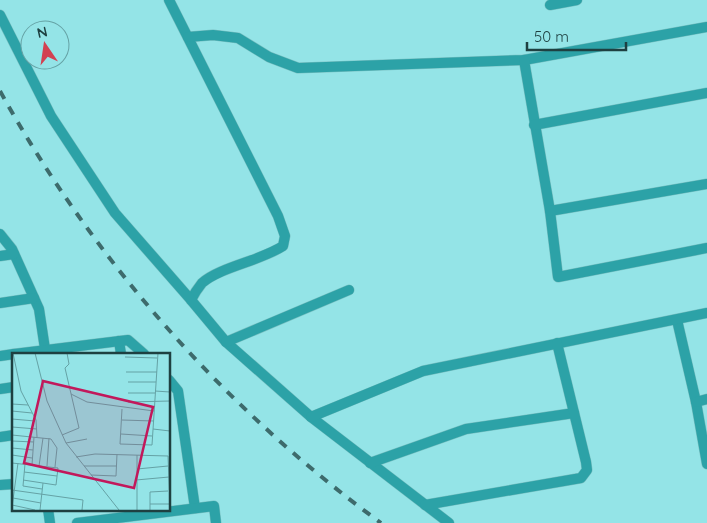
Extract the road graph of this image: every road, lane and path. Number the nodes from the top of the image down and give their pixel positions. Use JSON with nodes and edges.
{"nodes":[{"id":1,"x":169,"y":0,"type":"edge"},
{"id":2,"x":577,"y":0,"type":"edge"},
{"id":3,"x":550,"y":5,"type":"dead end"},
{"id":4,"x":0,"y":15,"type":"edge"},
{"id":5,"x":707,"y":27,"type":"edge"},
{"id":6,"x":188,"y":37,"type":"junction"},
{"id":7,"x":524,"y":60,"type":"junction"},
{"id":8,"x":707,"y":93,"type":"edge"},
{"id":9,"x":534,"y":125,"type":"junction"},
{"id":10,"x":707,"y":184,"type":"edge"},
{"id":11,"x":550,"y":212,"type":"junction"},
{"id":12,"x":0,"y":234,"type":"edge"},
{"id":13,"x":707,"y":248,"type":"edge"},
{"id":14,"x":14,"y":254,"type":"junction"},
{"id":15,"x":0,"y":256,"type":"edge"},
{"id":16,"x":349,"y":290,"type":"dead end"},
{"id":17,"x":34,"y":298,"type":"junction"},
{"id":18,"x":191,"y":300,"type":"junction"},
{"id":19,"x":0,"y":303,"type":"edge"},
{"id":20,"x":707,"y":313,"type":"edge"},
{"id":21,"x":677,"y":320,"type":"junction"},
{"id":22,"x":119,"y":341,"type":"junction"},
{"id":23,"x":226,"y":342,"type":"junction"},
{"id":24,"x":557,"y":343,"type":"junction"},
{"id":25,"x":45,"y":349,"type":"junction"},
{"id":26,"x":78,"y":350,"type":"edge"},
{"id":27,"x":26,"y":353,"type":"edge"},
{"id":28,"x":121,"y":353,"type":"edge"},
{"id":29,"x":143,"y":353,"type":"edge"},
{"id":30,"x":170,"y":381,"type":"edge"},
{"id":31,"x":707,"y":399,"type":"edge"},
{"id":32,"x":696,"y":402,"type":"junction"},
{"id":33,"x":574,"y":413,"type":"junction"},
{"id":34,"x":311,"y":417,"type":"junction"},
{"id":35,"x":370,"y":463,"type":"junction"},
{"id":36,"x":707,"y":464,"type":"edge"},
{"id":37,"x":425,"y":505,"type":"junction"},
{"id":38,"x":196,"y":508,"type":"junction"},
{"id":39,"x":48,"y":510,"type":"edge"},
{"id":40,"x":95,"y":510,"type":"edge"},
{"id":41,"x":169,"y":510,"type":"edge"},
{"id":42,"x":170,"y":510,"type":"edge"},
{"id":43,"x":142,"y":512,"type":"edge"},
{"id":44,"x":96,"y":520,"type":"junction"},
{"id":45,"x":50,"y":523,"type":"edge"},
{"id":46,"x":77,"y":523,"type":"edge"},
{"id":47,"x":216,"y":523,"type":"edge"},
{"id":48,"x":449,"y":523,"type":"edge"}],
"edges":[{"from":1,"to":6,"type":"street"},
{"from":2,"to":3,"type":"street"},
{"from":4,"to":18,"type":"street"},
{"from":5,"to":7,"type":"street"},
{"from":6,"to":7,"type":"street"},
{"from":6,"to":18,"type":"street"},
{"from":7,"to":9,"type":"street"},
{"from":8,"to":9,"type":"street"},
{"from":9,"to":11,"type":"street"},
{"from":10,"to":11,"type":"street"},
{"from":11,"to":13,"type":"street"},
{"from":12,"to":14,"type":"street"},
{"from":14,"to":15,"type":"street"},
{"from":14,"to":17,"type":"street"},
{"from":16,"to":23,"type":"street"},
{"from":17,"to":19,"type":"street"},
{"from":17,"to":25,"type":"street"},
{"from":18,"to":23,"type":"street"},
{"from":20,"to":21,"type":"street"},
{"from":21,"to":24,"type":"street"},
{"from":21,"to":32,"type":"street"},
{"from":22,"to":26,"type":"street"},
{"from":22,"to":28,"type":"street"},
{"from":22,"to":29,"type":"street"},
{"from":23,"to":34,"type":"street"},
{"from":24,"to":33,"type":"street"},
{"from":24,"to":34,"type":"street"},
{"from":25,"to":26,"type":"street"},
{"from":25,"to":27,"type":"street"},
{"from":30,"to":38,"type":"street"},
{"from":31,"to":32,"type":"street"},
{"from":32,"to":36,"type":"street"},
{"from":33,"to":35,"type":"street"},
{"from":33,"to":37,"type":"street"},
{"from":34,"to":35,"type":"street"},
{"from":35,"to":37,"type":"street"},
{"from":37,"to":48,"type":"street"},
{"from":38,"to":42,"type":"street"},
{"from":38,"to":47,"type":"street"},
{"from":39,"to":45,"type":"street"},
{"from":40,"to":44,"type":"street"},
{"from":41,"to":43,"type":"street"},
{"from":43,"to":44,"type":"street"},
{"from":44,"to":46,"type":"street"}]}
